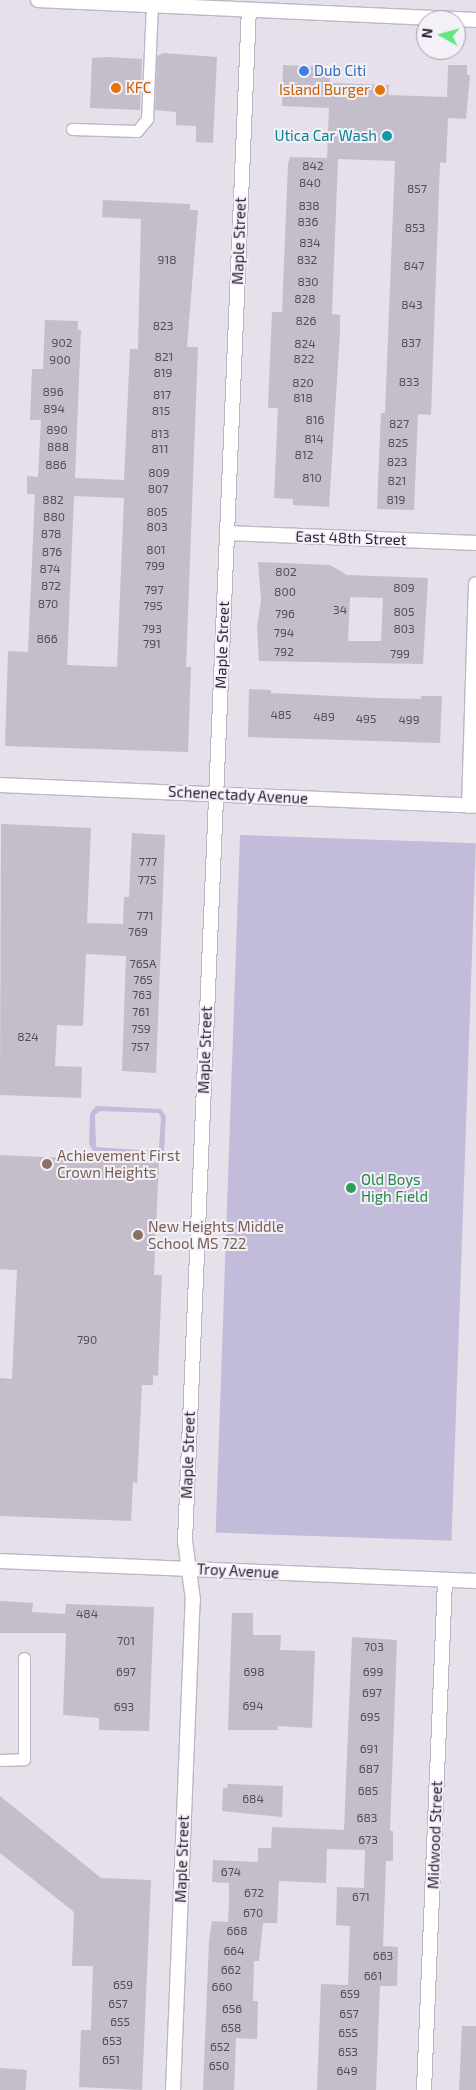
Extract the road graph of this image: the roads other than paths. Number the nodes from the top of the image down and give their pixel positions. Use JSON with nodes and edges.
{"nodes":[{"id":1,"x":38,"y":0,"type":"edge"},
{"id":2,"x":152,"y":5,"type":"junction"},
{"id":3,"x":249,"y":10,"type":"junction"},
{"id":4,"x":476,"y":20,"type":"edge"},
{"id":5,"x":72,"y":129,"type":"dead end"},
{"id":6,"x":227,"y":532,"type":"junction"},
{"id":7,"x":476,"y":543,"type":"edge"},
{"id":8,"x":476,"y":584,"type":"edge"},
{"id":9,"x":0,"y":785,"type":"edge"},
{"id":10,"x":216,"y":794,"type":"junction"},
{"id":11,"x":472,"y":806,"type":"edge"},
{"id":12,"x":0,"y":1561,"type":"edge"},
{"id":13,"x":189,"y":1569,"type":"junction"},
{"id":14,"x":445,"y":1580,"type":"junction"},
{"id":15,"x":476,"y":1582,"type":"edge"},
{"id":16,"x":24,"y":1658,"type":"dead end"},
{"id":17,"x":0,"y":1760,"type":"edge"},
{"id":18,"x":173,"y":2090,"type":"edge"},
{"id":19,"x":424,"y":2090,"type":"edge"}],
"edges":[{"from":1,"to":2,"type":"street"},
{"from":2,"to":3,"type":"street"},
{"from":2,"to":5,"type":"lane"},
{"from":3,"to":4,"type":"street"},
{"from":3,"to":6,"type":"street","name":"Maple Street"},
{"from":6,"to":7,"type":"street","name":"East 48th Street"},
{"from":6,"to":10,"type":"street","name":"Maple Street"},
{"from":8,"to":11,"type":"street"},
{"from":9,"to":10,"type":"street","name":"Schenectady Avenue"},
{"from":10,"to":11,"type":"street","name":"Schenectady Avenue"},
{"from":10,"to":13,"type":"street","name":"Maple Street"},
{"from":12,"to":13,"type":"street","name":"Troy Avenue"},
{"from":13,"to":14,"type":"street","name":"Troy Avenue"},
{"from":13,"to":18,"type":"street","name":"Maple Street"},
{"from":14,"to":15,"type":"street","name":"Troy Avenue"},
{"from":14,"to":19,"type":"street","name":"Midwood Street"},
{"from":16,"to":17,"type":"lane"}]}
